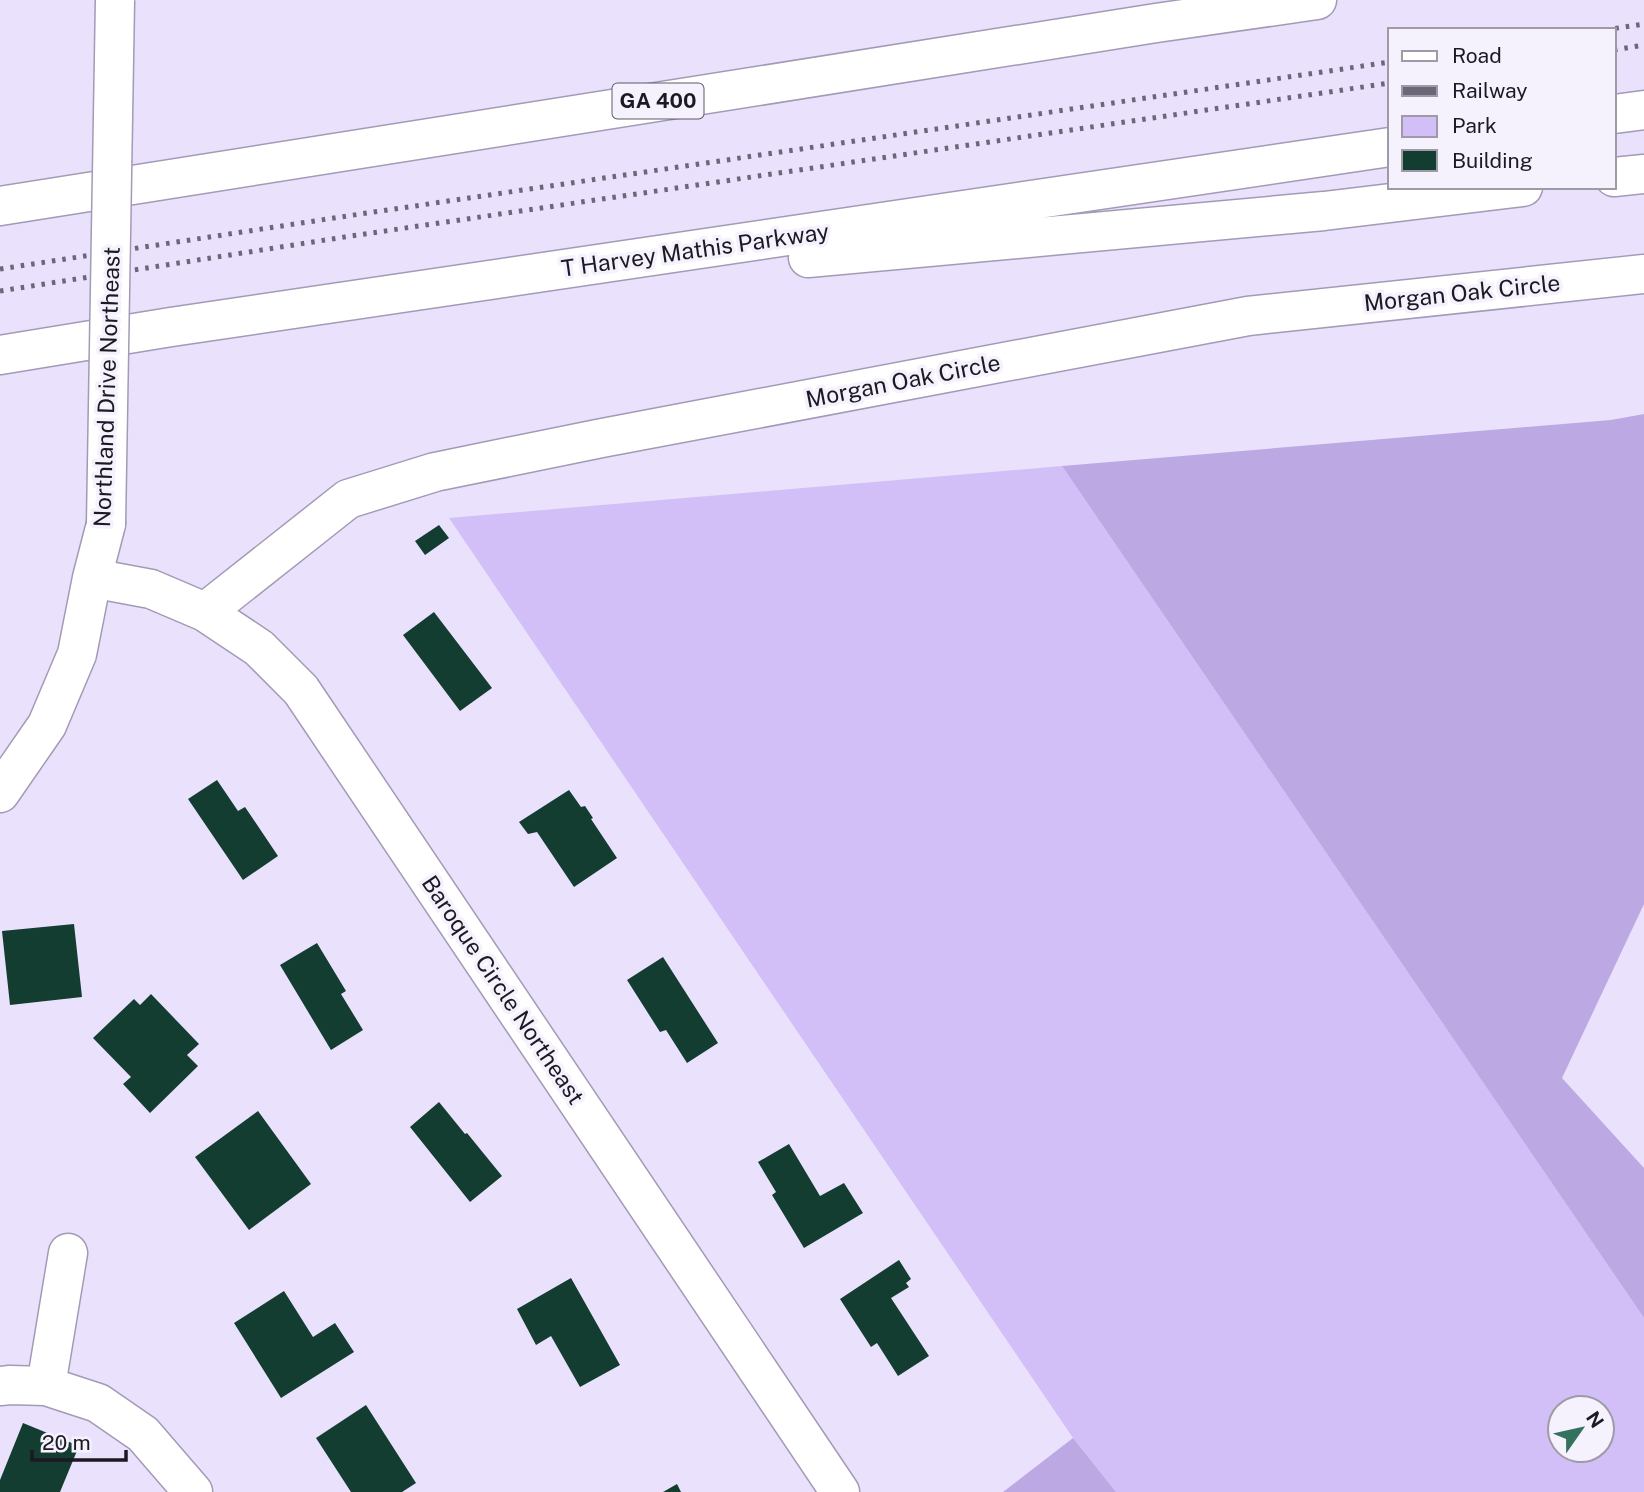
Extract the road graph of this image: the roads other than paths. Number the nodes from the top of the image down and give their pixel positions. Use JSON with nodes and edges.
{"nodes":[{"id":1,"x":115,"y":0,"type":"edge"},
{"id":2,"x":1207,"y":0,"type":"edge"},
{"id":3,"x":1317,"y":0,"type":"edge"},
{"id":4,"x":1156,"y":23,"type":"junction"},
{"id":5,"x":1644,"y":110,"type":"edge"},
{"id":6,"x":1616,"y":114,"type":"edge"},
{"id":7,"x":1388,"y":147,"type":"edge"},
{"id":8,"x":1644,"y":174,"type":"edge"},
{"id":9,"x":1616,"y":177,"type":"edge"},
{"id":10,"x":1506,"y":189,"type":"edge"},
{"id":11,"x":0,"y":206,"type":"edge"},
{"id":12,"x":1644,"y":274,"type":"edge"},
{"id":13,"x":356,"y":300,"type":"junction"},
{"id":14,"x":0,"y":355,"type":"edge"},
{"id":15,"x":92,"y":578,"type":"junction"},
{"id":16,"x":205,"y":612,"type":"junction"},
{"id":17,"x":0,"y":793,"type":"edge"},
{"id":18,"x":68,"y":1253,"type":"dead end"},
{"id":19,"x":0,"y":1386,"type":"edge"},
{"id":20,"x":46,"y":1386,"type":"junction"},
{"id":21,"x":193,"y":1492,"type":"edge"},
{"id":22,"x":840,"y":1492,"type":"edge"}],
"edges":[{"from":1,"to":15,"type":"main road","name":"Northland Drive Northeast","bridge":true},
{"from":2,"to":4,"type":"main road"},
{"from":3,"to":4,"type":"main road","number":"GA 400"},
{"from":4,"to":11,"type":"main road","number":"GA 400"},
{"from":5,"to":6,"type":"main road"},
{"from":7,"to":13,"type":"main road","name":"T Harvey Mathis Parkway"},
{"from":8,"to":9,"type":"main road"},
{"from":10,"to":13,"type":"main road"},
{"from":12,"to":16,"type":"main road","name":"Morgan Oak Circle"},
{"from":13,"to":14,"type":"main road","name":"T Harvey Mathis Parkway"},
{"from":15,"to":16,"type":"main road","name":"Baroque Circle Northeast"},
{"from":15,"to":17,"type":"main road","name":"Northland Drive Northeast"},
{"from":16,"to":22,"type":"main road","name":"Baroque Circle Northeast"},
{"from":18,"to":20,"type":"main road"},
{"from":19,"to":20,"type":"main road"},
{"from":20,"to":21,"type":"main road"}]}
